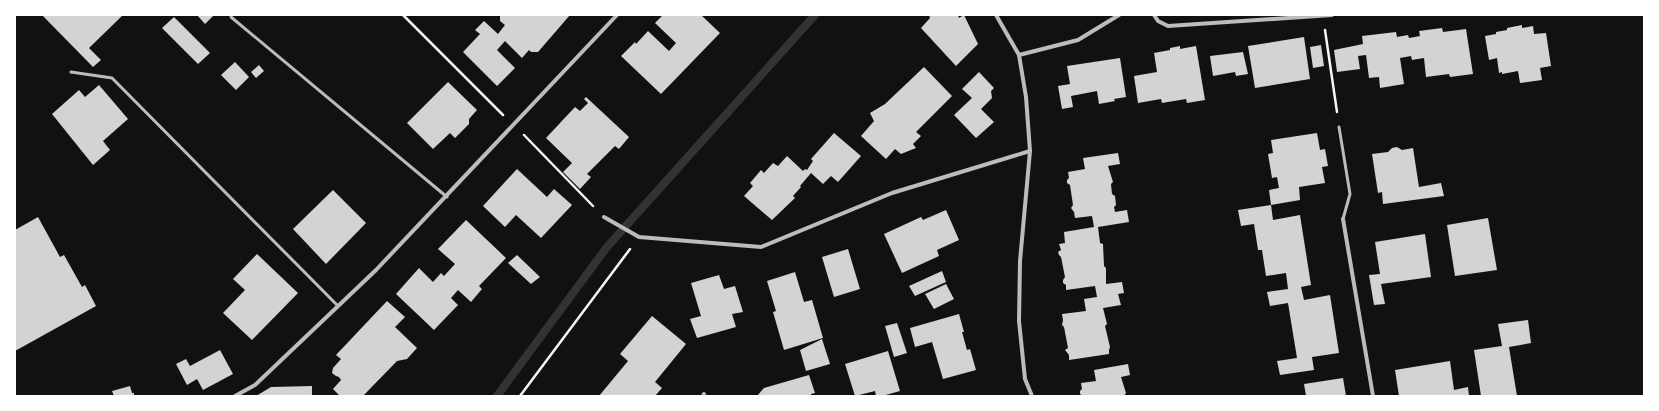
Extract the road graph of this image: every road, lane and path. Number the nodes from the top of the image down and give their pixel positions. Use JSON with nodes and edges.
{"nodes":[{"id":1,"x":403,"y":15,"type":"edge"},
{"id":2,"x":617,"y":15,"type":"edge"},
{"id":3,"x":996,"y":15,"type":"edge"},
{"id":4,"x":1119,"y":15,"type":"edge"},
{"id":5,"x":1154,"y":15,"type":"edge"},
{"id":6,"x":1332,"y":15,"type":"edge"},
{"id":7,"x":1323,"y":16,"type":"edge"},
{"id":8,"x":231,"y":18,"type":"dead end"},
{"id":9,"x":1019,"y":55,"type":"junction"},
{"id":10,"x":72,"y":72,"type":"dead end"},
{"id":11,"x":513,"y":125,"type":"junction"},
{"id":12,"x":1339,"y":127,"type":"joint"},
{"id":13,"x":1030,"y":151,"type":"junction"},
{"id":14,"x":447,"y":197,"type":"junction"},
{"id":15,"x":604,"y":217,"type":"joint"},
{"id":16,"x":1343,"y":219,"type":"joint"},
{"id":17,"x":639,"y":238,"type":"junction"},
{"id":18,"x":338,"y":306,"type":"junction"},
{"id":19,"x":235,"y":396,"type":"edge"},
{"id":20,"x":520,"y":396,"type":"edge"},
{"id":21,"x":1032,"y":396,"type":"edge"},
{"id":22,"x":1373,"y":396,"type":"edge"}],
"edges":[{"from":1,"to":11,"type":"path"},
{"from":2,"to":11,"type":"street"},
{"from":3,"to":9,"type":"street"},
{"from":4,"to":9,"type":"street"},
{"from":5,"to":7,"type":"street"},
{"from":6,"to":7,"type":"street"},
{"from":7,"to":12,"type":"path"},
{"from":8,"to":14,"type":"lane"},
{"from":9,"to":13,"type":"street"},
{"from":10,"to":18,"type":"lane"},
{"from":11,"to":14,"type":"street"},
{"from":11,"to":15,"type":"path"},
{"from":12,"to":16,"type":"lane"},
{"from":13,"to":17,"type":"street"},
{"from":13,"to":21,"type":"street"},
{"from":14,"to":18,"type":"street"},
{"from":15,"to":17,"type":"street"},
{"from":16,"to":22,"type":"street"},
{"from":17,"to":20,"type":"path"},
{"from":18,"to":19,"type":"street"}]}
